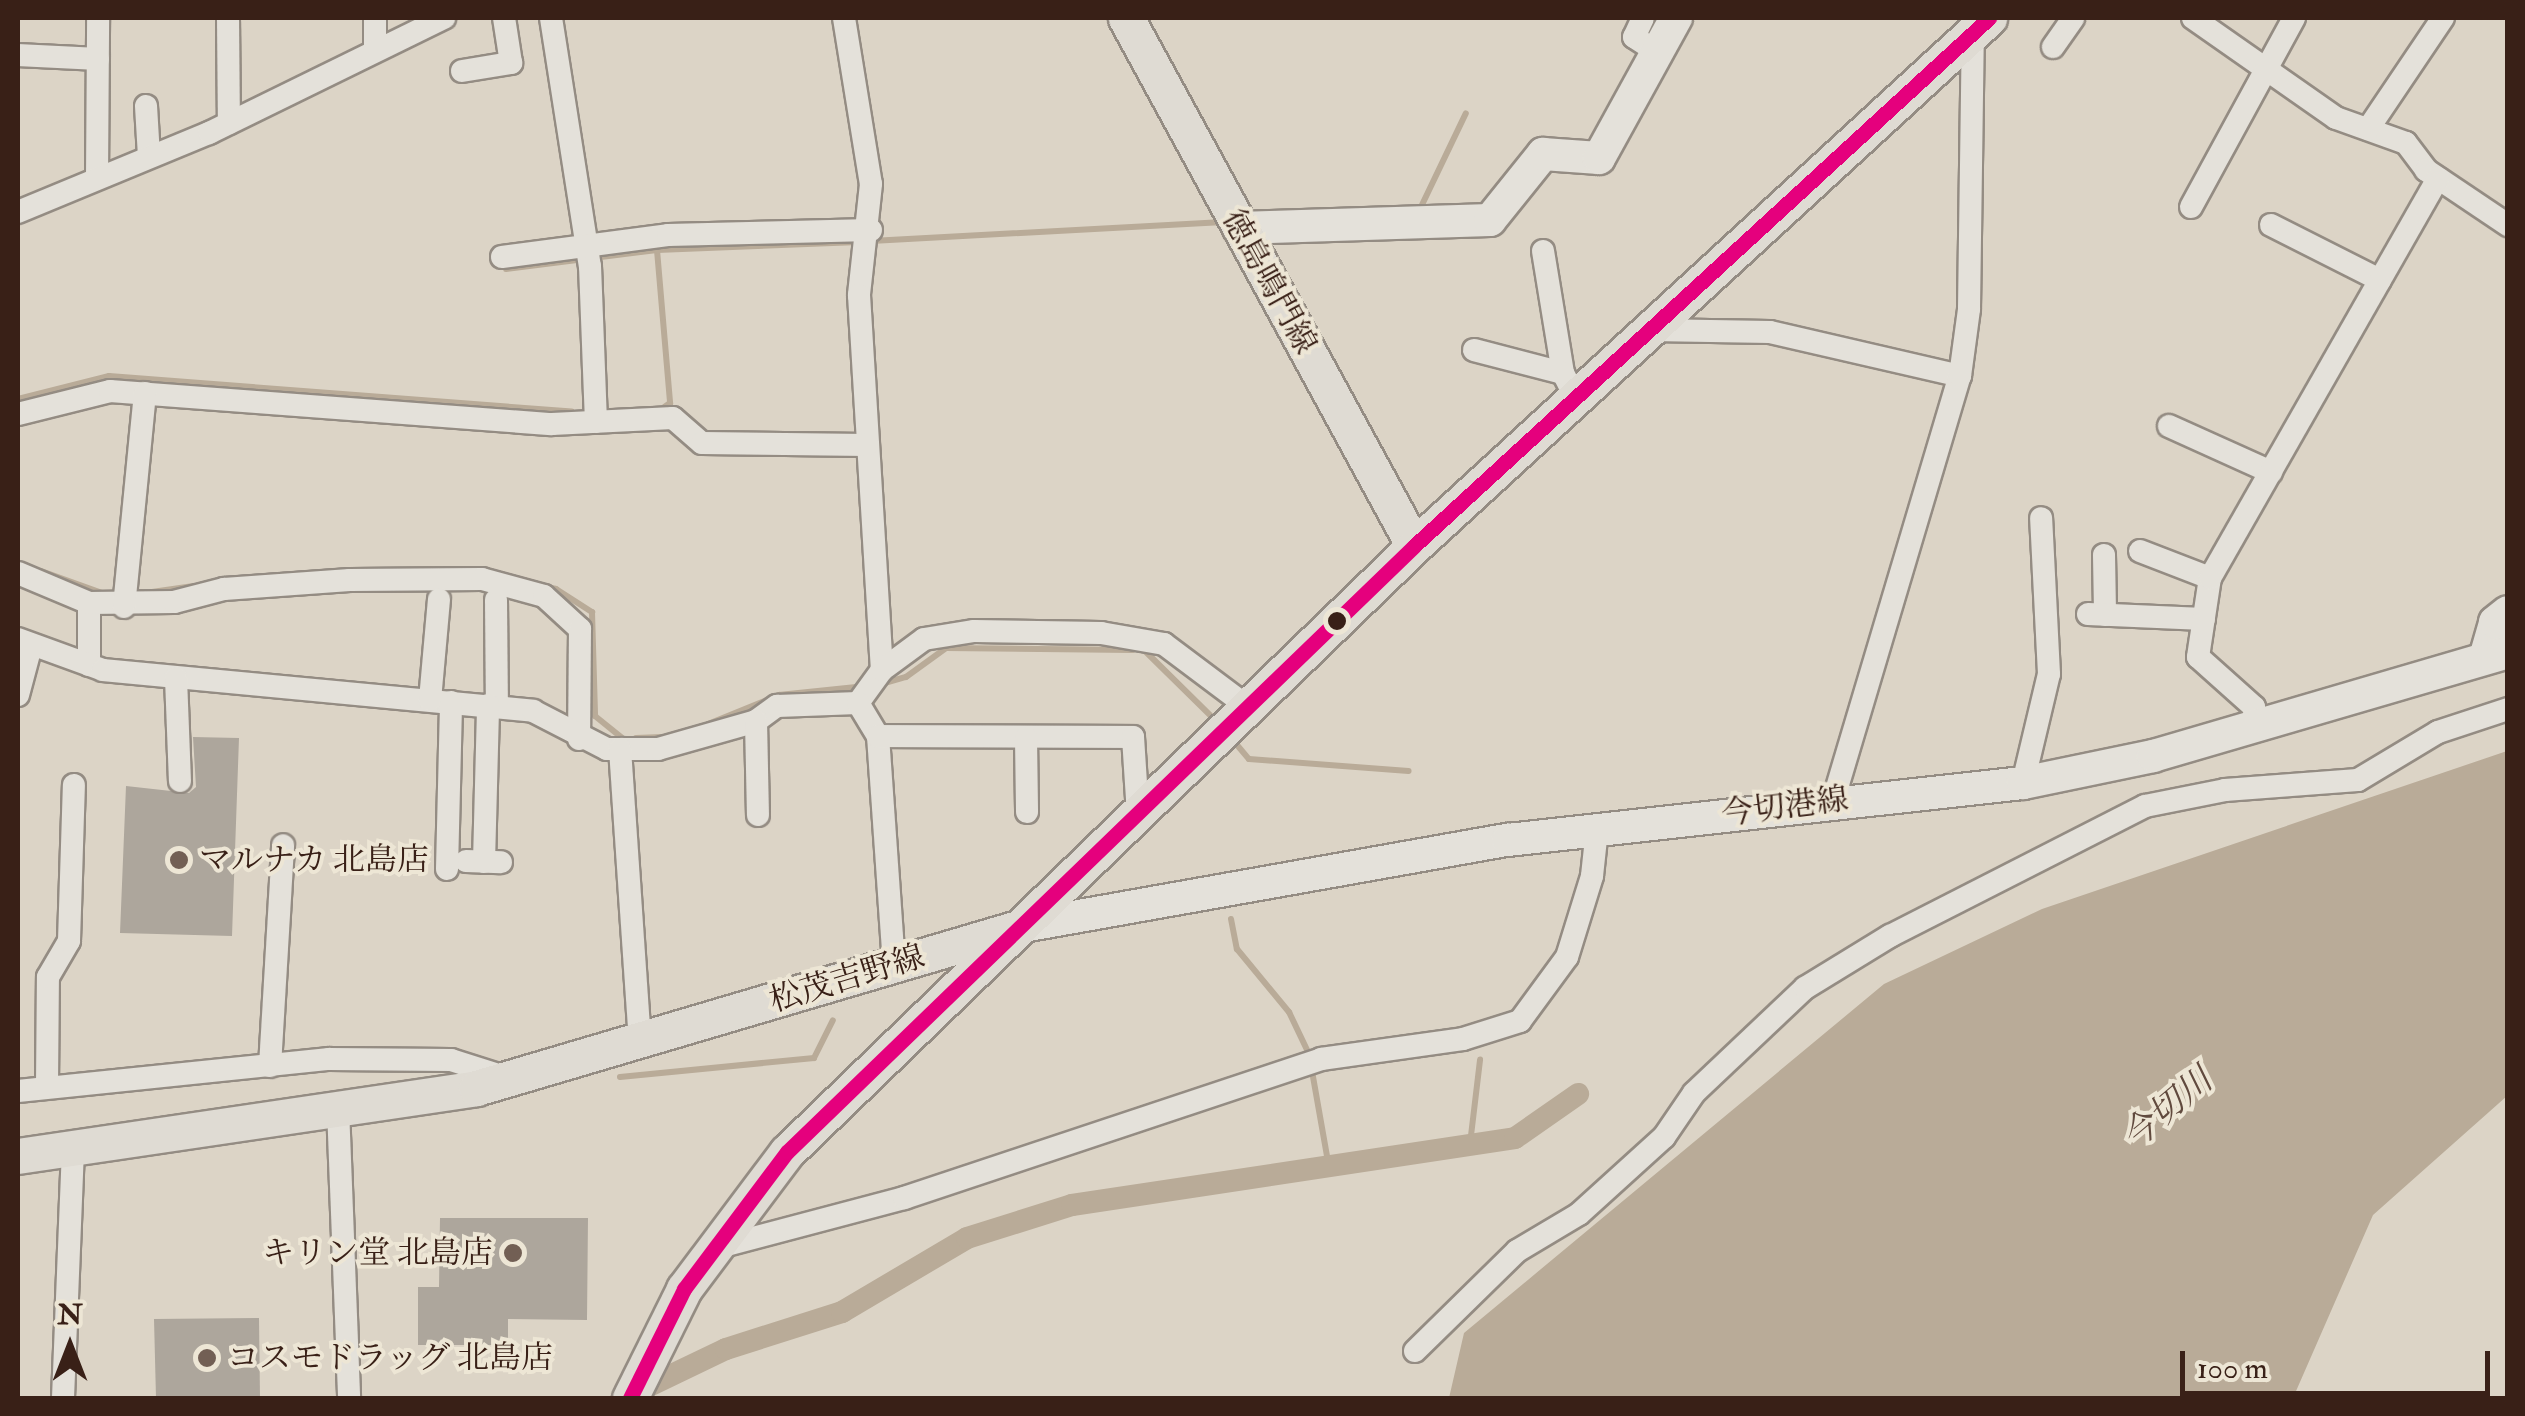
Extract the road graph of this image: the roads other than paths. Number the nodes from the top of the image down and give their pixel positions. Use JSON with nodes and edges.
{"nodes":[{"id":1,"x":98,"y":18,"type":"edge"},
{"id":2,"x":228,"y":18,"type":"edge"},
{"id":3,"x":374,"y":18,"type":"edge"},
{"id":4,"x":444,"y":18,"type":"edge"},
{"id":5,"x":504,"y":18,"type":"edge"},
{"id":6,"x":551,"y":18,"type":"edge"},
{"id":7,"x":844,"y":18,"type":"edge"},
{"id":8,"x":1126,"y":18,"type":"edge"},
{"id":9,"x":1643,"y":18,"type":"edge"},
{"id":10,"x":1676,"y":18,"type":"edge"},
{"id":11,"x":2072,"y":18,"type":"edge"},
{"id":12,"x":2193,"y":18,"type":"edge"},
{"id":13,"x":2294,"y":18,"type":"edge"},
{"id":14,"x":2443,"y":18,"type":"edge"},
{"id":15,"x":1981,"y":24,"type":"edge"},
{"id":16,"x":2053,"y":46,"type":"dead end"},
{"id":17,"x":375,"y":50,"type":"junction"},
{"id":18,"x":1659,"y":53,"type":"junction"},
{"id":19,"x":18,"y":55,"type":"edge"},
{"id":20,"x":98,"y":58,"type":"junction"},
{"id":21,"x":2264,"y":67,"type":"junction"},
{"id":22,"x":462,"y":71,"type":"dead end"},
{"id":23,"x":146,"y":106,"type":"dead end"},
{"id":24,"x":229,"y":123,"type":"junction"},
{"id":25,"x":2368,"y":129,"type":"junction"},
{"id":26,"x":149,"y":156,"type":"junction"},
{"id":27,"x":97,"y":178,"type":"junction"},
{"id":28,"x":2438,"y":178,"type":"junction"},
{"id":29,"x":2191,"y":207,"type":"dead end"},
{"id":30,"x":18,"y":212,"type":"edge"},
{"id":31,"x":2270,"y":225,"type":"dead end"},
{"id":32,"x":2508,"y":225,"type":"edge"},
{"id":33,"x":1239,"y":228,"type":"junction"},
{"id":34,"x":871,"y":230,"type":"junction"},
{"id":35,"x":1543,"y":251,"type":"dead end"},
{"id":36,"x":589,"y":255,"type":"junction"},
{"id":37,"x":502,"y":257,"type":"dead end"},
{"id":38,"x":2380,"y":280,"type":"junction"},
{"id":39,"x":1651,"y":330,"type":"junction"},
{"id":40,"x":1474,"y":350,"type":"dead end"},
{"id":41,"x":1960,"y":376,"type":"junction"},
{"id":42,"x":1569,"y":386,"type":"junction"},
{"id":43,"x":145,"y":392,"type":"junction"},
{"id":44,"x":18,"y":414,"type":"edge"},
{"id":45,"x":596,"y":422,"type":"junction"},
{"id":46,"x":2169,"y":426,"type":"dead end"},
{"id":47,"x":866,"y":445,"type":"junction"},
{"id":48,"x":2270,"y":472,"type":"junction"},
{"id":49,"x":2041,"y":518,"type":"dead end"},
{"id":50,"x":1414,"y":546,"type":"junction"},
{"id":51,"x":2140,"y":551,"type":"dead end"},
{"id":52,"x":2104,"y":555,"type":"dead end"},
{"id":53,"x":18,"y":573,"type":"edge"},
{"id":54,"x":2210,"y":578,"type":"junction"},
{"id":55,"x":438,"y":599,"type":"dead end"},
{"id":56,"x":496,"y":600,"type":"dead end"},
{"id":57,"x":89,"y":603,"type":"junction"},
{"id":58,"x":124,"y":606,"type":"junction"},
{"id":59,"x":2508,"y":612,"type":"edge"},
{"id":60,"x":2204,"y":619,"type":"junction"},
{"id":61,"x":24,"y":643,"type":"edge"},
{"id":62,"x":2496,"y":655,"type":"edge"},
{"id":63,"x":89,"y":665,"type":"junction"},
{"id":64,"x":882,"y":670,"type":"junction"},
{"id":65,"x":176,"y":678,"type":"junction"},
{"id":66,"x":18,"y":695,"type":"edge"},
{"id":67,"x":441,"y":701,"type":"junction"},
{"id":68,"x":858,"y":703,"type":"junction"},
{"id":69,"x":492,"y":706,"type":"junction"},
{"id":70,"x":1248,"y":708,"type":"junction"},
{"id":71,"x":2508,"y":709,"type":"edge"},
{"id":72,"x":756,"y":720,"type":"junction"},
{"id":73,"x":2256,"y":727,"type":"junction"},
{"id":74,"x":878,"y":736,"type":"junction"},
{"id":75,"x":1026,"y":738,"type":"junction"},
{"id":76,"x":579,"y":740,"type":"junction"},
{"id":77,"x":620,"y":749,"type":"junction"},
{"id":78,"x":180,"y":781,"type":"dead end"},
{"id":79,"x":2023,"y":783,"type":"junction"},
{"id":80,"x":74,"y":786,"type":"dead end"},
{"id":81,"x":1833,"y":801,"type":"junction"},
{"id":82,"x":1027,"y":812,"type":"dead end"},
{"id":83,"x":758,"y":815,"type":"dead end"},
{"id":84,"x":1138,"y":815,"type":"junction"},
{"id":85,"x":1597,"y":829,"type":"junction"},
{"id":86,"x":282,"y":846,"type":"dead end"},
{"id":87,"x":1023,"y":926,"type":"junction"},
{"id":88,"x":894,"y":965,"type":"junction"},
{"id":89,"x":640,"y":1041,"type":"junction"},
{"id":90,"x":270,"y":1066,"type":"junction"},
{"id":91,"x":512,"y":1079,"type":"junction"},
{"id":92,"x":47,"y":1085,"type":"junction"},
{"id":93,"x":18,"y":1092,"type":"edge"},
{"id":94,"x":338,"y":1108,"type":"junction"},
{"id":95,"x":73,"y":1148,"type":"junction"},
{"id":96,"x":18,"y":1156,"type":"edge"},
{"id":97,"x":715,"y":1248,"type":"junction"},
{"id":98,"x":1415,"y":1351,"type":"dead end"},
{"id":99,"x":636,"y":1387,"type":"edge"},
{"id":100,"x":63,"y":1398,"type":"edge"},
{"id":101,"x":349,"y":1398,"type":"edge"}],
"edges":[{"from":1,"to":20,"type":"street"},
{"from":2,"to":24,"type":"street"},
{"from":3,"to":17,"type":"street"},
{"from":4,"to":17,"type":"street"},
{"from":5,"to":22,"type":"street"},
{"from":6,"to":36,"type":"street"},
{"from":7,"to":34,"type":"street"},
{"from":8,"to":33,"type":"main road","name":"徳島鳴門線"},
{"from":9,"to":18,"type":"street"},
{"from":10,"to":18,"type":"main road"},
{"from":11,"to":16,"type":"street"},
{"from":12,"to":21,"type":"street"},
{"from":13,"to":21,"type":"street"},
{"from":14,"to":25,"type":"street"},
{"from":15,"to":39,"type":"main road","name":"松茂吉野線"},
{"from":15,"to":41,"type":"street"},
{"from":17,"to":24,"type":"street"},
{"from":18,"to":33,"type":"main road"},
{"from":19,"to":20,"type":"street"},
{"from":20,"to":27,"type":"street"},
{"from":21,"to":25,"type":"street"},
{"from":21,"to":29,"type":"street"},
{"from":23,"to":26,"type":"street"},
{"from":24,"to":26,"type":"street"},
{"from":25,"to":28,"type":"street"},
{"from":26,"to":27,"type":"street"},
{"from":27,"to":30,"type":"street"},
{"from":28,"to":32,"type":"street"},
{"from":28,"to":38,"type":"street"},
{"from":31,"to":38,"type":"street"},
{"from":33,"to":50,"type":"main road","name":"徳島鳴門線"},
{"from":34,"to":36,"type":"street"},
{"from":34,"to":47,"type":"street"},
{"from":35,"to":42,"type":"street"},
{"from":36,"to":37,"type":"street"},
{"from":36,"to":45,"type":"street"},
{"from":38,"to":48,"type":"street"},
{"from":39,"to":41,"type":"street"},
{"from":39,"to":42,"type":"main road","name":"松茂吉野線"},
{"from":40,"to":42,"type":"street"},
{"from":41,"to":81,"type":"street"},
{"from":42,"to":50,"type":"main road","name":"松茂吉野線"},
{"from":43,"to":44,"type":"street"},
{"from":43,"to":45,"type":"street"},
{"from":43,"to":58,"type":"street"},
{"from":45,"to":47,"type":"street"},
{"from":46,"to":48,"type":"street"},
{"from":47,"to":64,"type":"street"},
{"from":48,"to":54,"type":"street"},
{"from":49,"to":79,"type":"street"},
{"from":50,"to":70,"type":"main road","name":"松茂吉野線"},
{"from":51,"to":54,"type":"street"},
{"from":52,"to":60,"type":"street"},
{"from":53,"to":57,"type":"street"},
{"from":54,"to":60,"type":"street"},
{"from":55,"to":67,"type":"street"},
{"from":56,"to":69,"type":"street"},
{"from":57,"to":58,"type":"street"},
{"from":57,"to":63,"type":"street"},
{"from":58,"to":76,"type":"street"},
{"from":59,"to":62,"type":"main road","name":"今切港線"},
{"from":60,"to":73,"type":"street"},
{"from":61,"to":63,"type":"street"},
{"from":61,"to":66,"type":"street"},
{"from":62,"to":73,"type":"main road","name":"今切港線"},
{"from":63,"to":65,"type":"street"},
{"from":64,"to":68,"type":"street"},
{"from":64,"to":70,"type":"street"},
{"from":65,"to":67,"type":"street"},
{"from":65,"to":78,"type":"street"},
{"from":67,"to":69,"type":"street"},
{"from":67,"to":69,"type":"street"},
{"from":68,"to":72,"type":"street"},
{"from":68,"to":74,"type":"street"},
{"from":69,"to":76,"type":"street"},
{"from":70,"to":84,"type":"main road","name":"松茂吉野線"},
{"from":71,"to":98,"type":"street"},
{"from":72,"to":77,"type":"street"},
{"from":72,"to":83,"type":"street"},
{"from":73,"to":79,"type":"main road","name":"今切港線"},
{"from":74,"to":75,"type":"street"},
{"from":74,"to":88,"type":"street"},
{"from":75,"to":82,"type":"street"},
{"from":75,"to":84,"type":"street"},
{"from":76,"to":77,"type":"street"},
{"from":77,"to":89,"type":"street"},
{"from":79,"to":81,"type":"main road","name":"今切港線"},
{"from":80,"to":92,"type":"street"},
{"from":81,"to":85,"type":"main road","name":"今切港線"},
{"from":84,"to":87,"type":"main road","name":"松茂吉野線"},
{"from":85,"to":87,"type":"main road","name":"今切港線"},
{"from":85,"to":97,"type":"street"},
{"from":86,"to":90,"type":"street"},
{"from":87,"to":88,"type":"main road","name":"松茂吉野線"},
{"from":87,"to":97,"type":"main road"},
{"from":88,"to":89,"type":"main road","name":"松茂吉野線"},
{"from":89,"to":91,"type":"main road","name":"松茂吉野線"},
{"from":90,"to":91,"type":"street"},
{"from":90,"to":92,"type":"street"},
{"from":91,"to":94,"type":"main road","name":"松茂吉野線"},
{"from":92,"to":93,"type":"street"},
{"from":94,"to":95,"type":"main road","name":"松茂吉野線"},
{"from":94,"to":101,"type":"street"},
{"from":95,"to":96,"type":"main road","name":"松茂吉野線"},
{"from":95,"to":100,"type":"street"},
{"from":97,"to":99,"type":"main road"}]}
